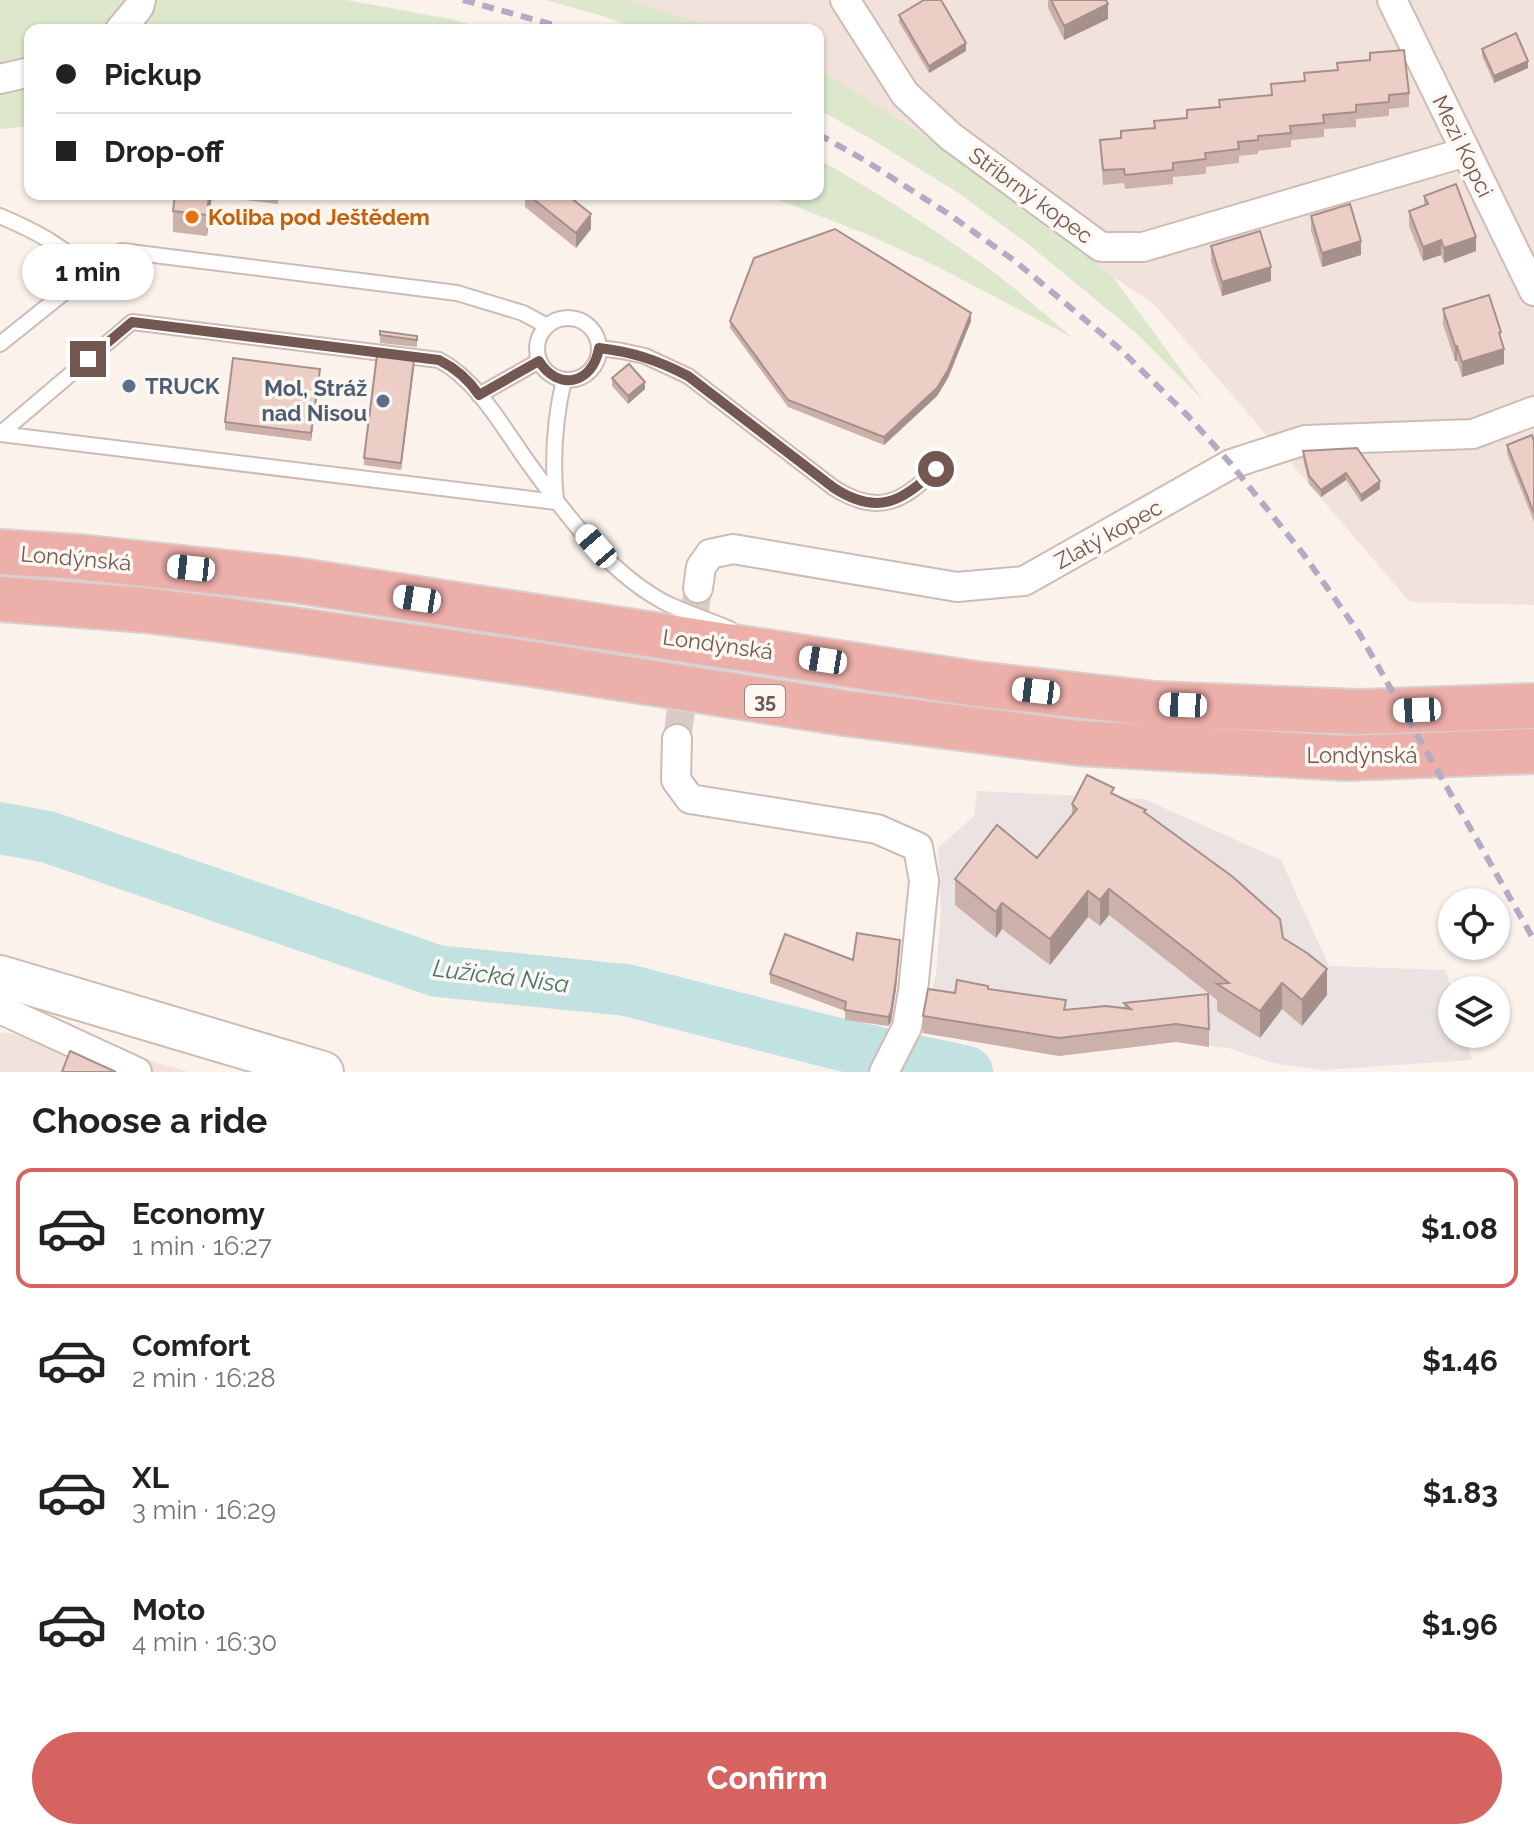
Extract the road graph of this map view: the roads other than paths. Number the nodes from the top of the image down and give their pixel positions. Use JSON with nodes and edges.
{"nodes":[{"id":1,"x":141,"y":0,"type":"edge"},
{"id":2,"x":845,"y":0,"type":"edge"},
{"id":3,"x":1392,"y":0,"type":"edge"},
{"id":4,"x":125,"y":24,"type":"edge"},
{"id":5,"x":24,"y":73,"type":"edge"},
{"id":6,"x":0,"y":79,"type":"edge"},
{"id":7,"x":1466,"y":152,"type":"junction"},
{"id":8,"x":0,"y":216,"type":"edge"},
{"id":9,"x":90,"y":272,"type":"junction"},
{"id":10,"x":1534,"y":291,"type":"edge"},
{"id":11,"x":547,"y":326,"type":"junction"},
{"id":12,"x":0,"y":344,"type":"edge"},
{"id":13,"x":599,"y":348,"type":"junction"},
{"id":14,"x":539,"y":361,"type":"junction"},
{"id":15,"x":564,"y":380,"type":"junction"},
{"id":16,"x":479,"y":395,"type":"junction"},
{"id":17,"x":1534,"y":411,"type":"edge"},
{"id":18,"x":0,"y":434,"type":"edge"},
{"id":19,"x":936,"y":469,"type":"dead end"},
{"id":20,"x":556,"y":502,"type":"junction"},
{"id":21,"x":0,"y":552,"type":"edge"},
{"id":22,"x":698,"y":588,"type":"tunnel mouth"},
{"id":23,"x":0,"y":599,"type":"edge"},
{"id":24,"x":793,"y":655,"type":"junction"},
{"id":25,"x":1534,"y":706,"type":"edge"},
{"id":26,"x":677,"y":739,"type":"tunnel mouth"},
{"id":27,"x":1534,"y":751,"type":"edge"},
{"id":28,"x":0,"y":976,"type":"edge"},
{"id":29,"x":0,"y":1009,"type":"edge"},
{"id":30,"x":137,"y":1072,"type":"edge"},
{"id":31,"x":323,"y":1072,"type":"edge"},
{"id":32,"x":884,"y":1072,"type":"edge"}],
"edges":[{"from":1,"to":4,"type":"street"},
{"from":2,"to":7,"type":"street","name":"Stříbrný kopec"},
{"from":3,"to":7,"type":"street","name":"Mezi Kopci"},
{"from":5,"to":6,"type":"street"},
{"from":7,"to":10,"type":"street","name":"Mezi Kopci"},
{"from":8,"to":9,"type":"lane"},
{"from":9,"to":11,"type":"lane"},
{"from":9,"to":12,"type":"lane"},
{"from":11,"to":13,"type":"lane"},
{"from":11,"to":14,"type":"lane"},
{"from":13,"to":15,"type":"lane"},
{"from":13,"to":19,"type":"lane"},
{"from":14,"to":15,"type":"lane"},
{"from":14,"to":16,"type":"lane"},
{"from":15,"to":20,"type":"lane"},
{"from":16,"to":18,"type":"lane"},
{"from":16,"to":20,"type":"lane"},
{"from":17,"to":22,"type":"street","name":"Zlatý kopec"},
{"from":18,"to":20,"type":"lane"},
{"from":20,"to":24,"type":"lane"},
{"from":21,"to":24,"type":"highway","name":"Londýnská","number":"35"},
{"from":23,"to":27,"type":"highway","name":"Londýnská","number":"35"},
{"from":24,"to":25,"type":"highway","name":"Londýnská","number":"35"},
{"from":26,"to":32,"type":"street"},
{"from":28,"to":31,"type":"street"},
{"from":29,"to":30,"type":"street"}]}
